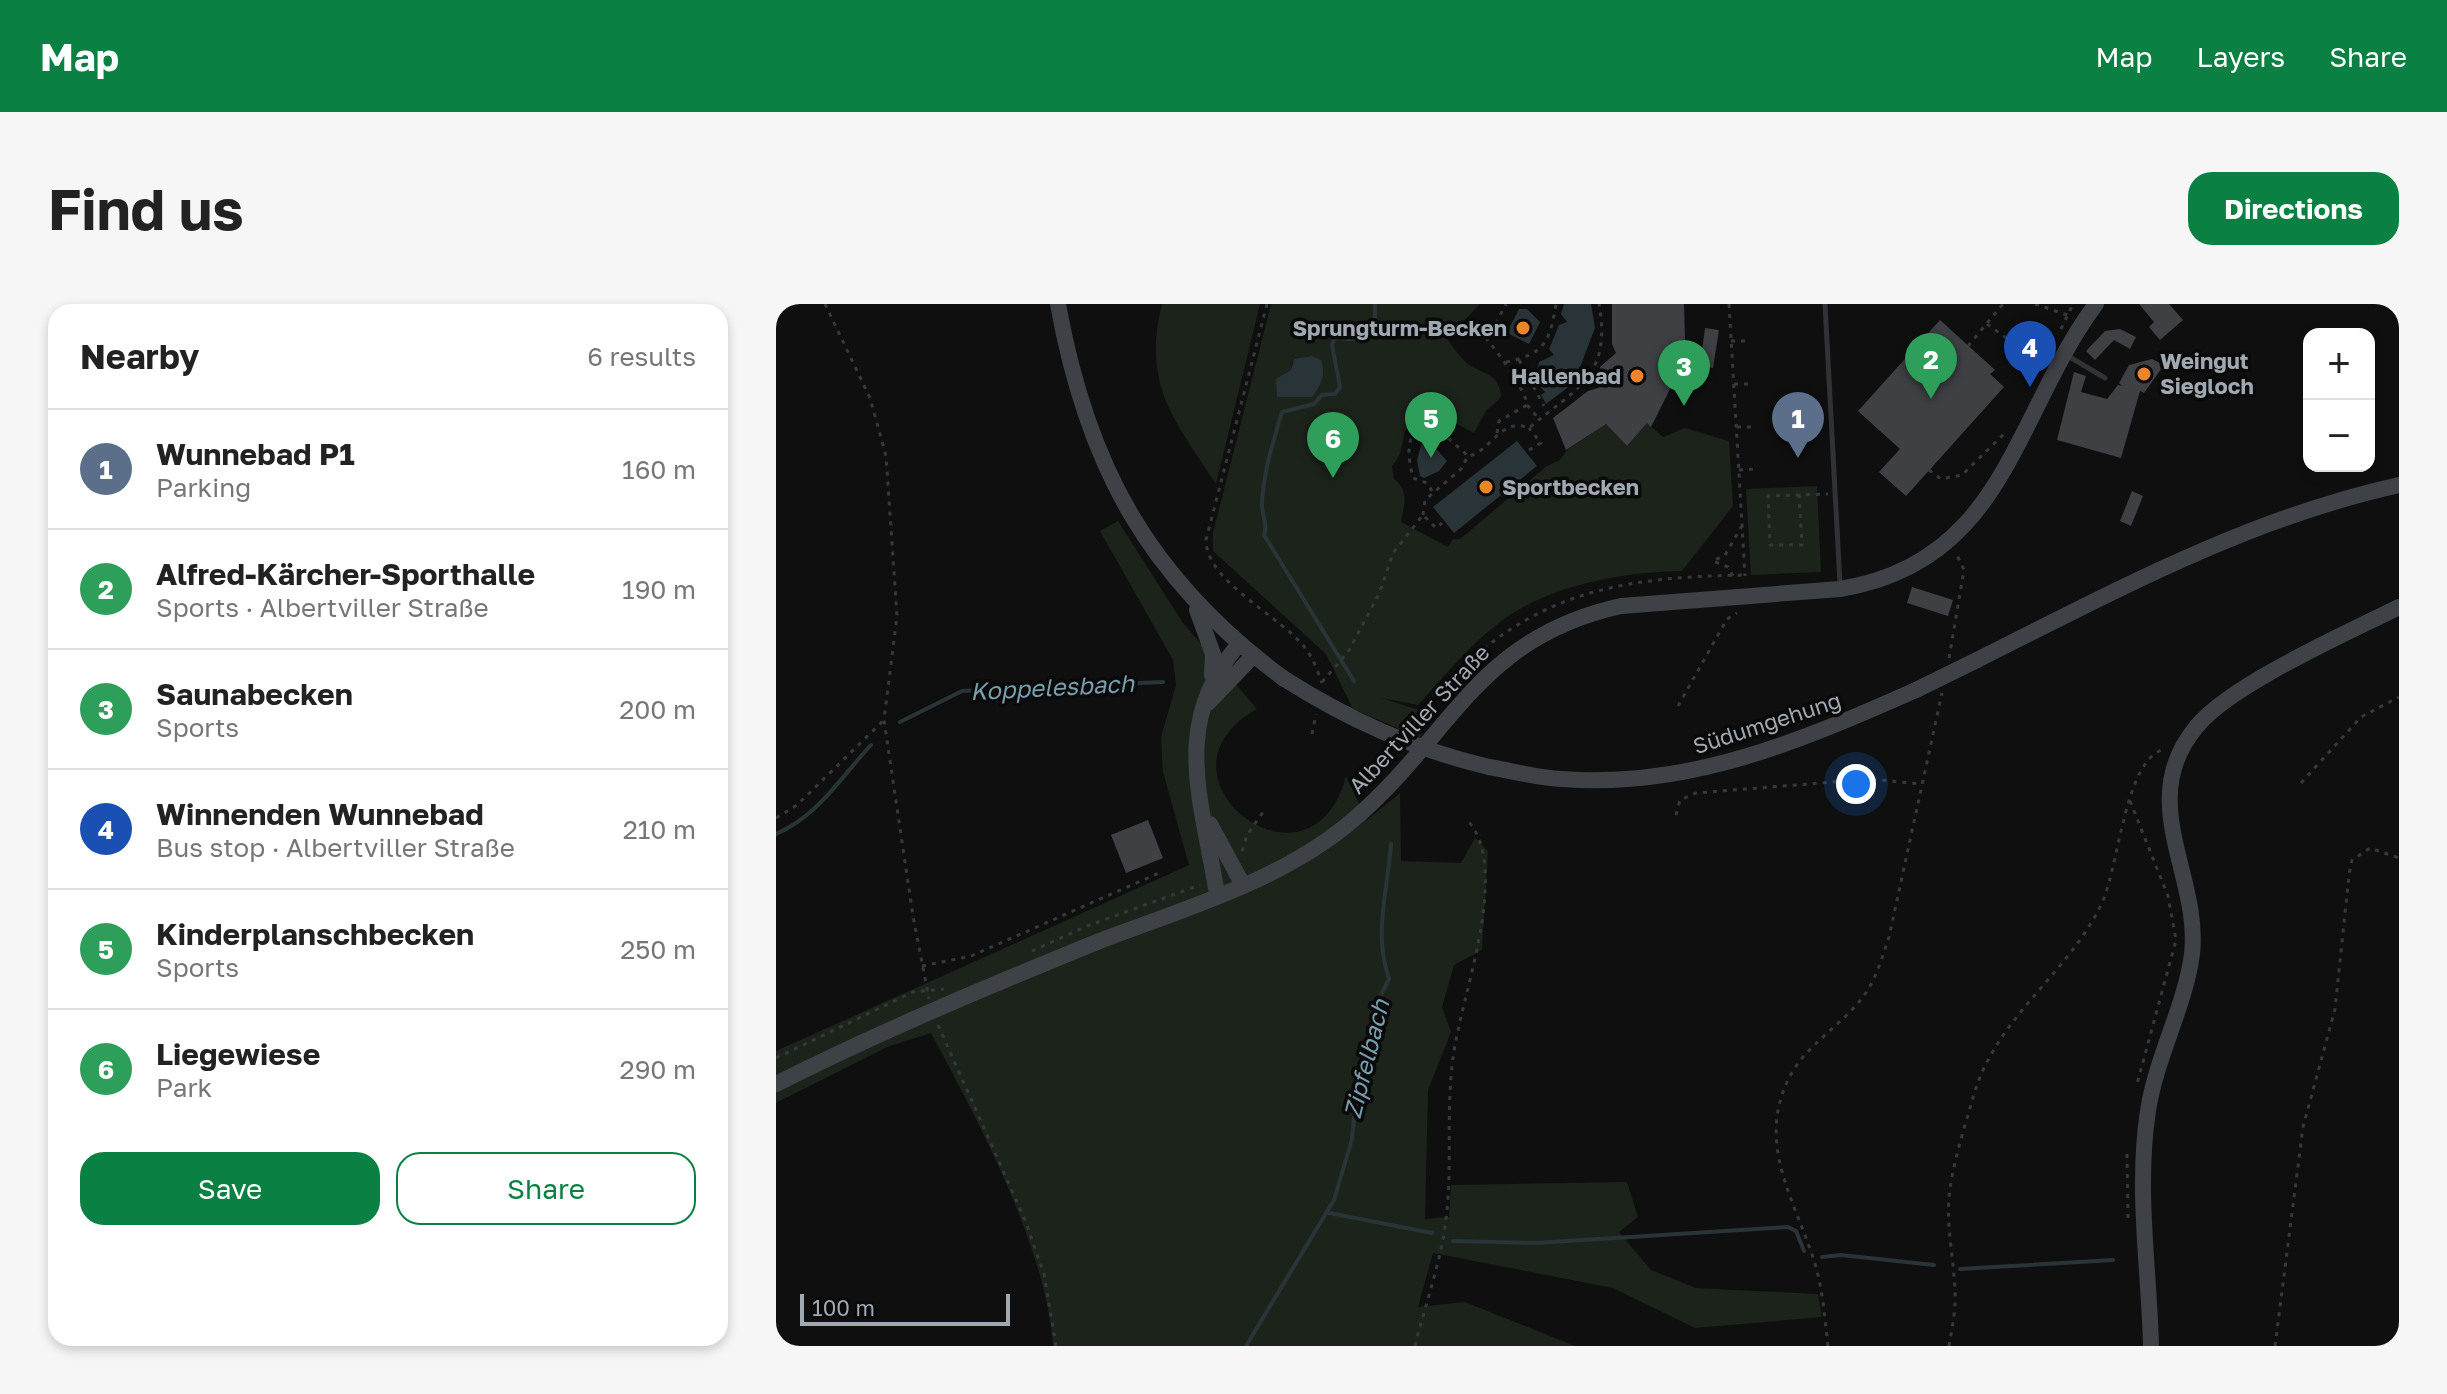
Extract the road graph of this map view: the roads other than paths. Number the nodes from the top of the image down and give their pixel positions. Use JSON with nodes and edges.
{"nodes":[{"id":1,"x":1825,"y":304,"type":"edge"},
{"id":2,"x":2093,"y":305,"type":"edge"},
{"id":3,"x":1058,"y":306,"type":"edge"},
{"id":4,"x":2066,"y":355,"type":"junction"},
{"id":5,"x":2105,"y":378,"type":"dead end"},
{"id":6,"x":2399,"y":485,"type":"edge"},
{"id":7,"x":1840,"y":589,"type":"junction"},
{"id":8,"x":1193,"y":601,"type":"junction"},
{"id":9,"x":2399,"y":607,"type":"edge"},
{"id":10,"x":1239,"y":644,"type":"junction"},
{"id":11,"x":1253,"y":656,"type":"junction"},
{"id":12,"x":1212,"y":679,"type":"junction"},
{"id":13,"x":1202,"y":710,"type":"junction"},
{"id":14,"x":1204,"y":812,"type":"junction"},
{"id":15,"x":1243,"y":885,"type":"junction"},
{"id":16,"x":1217,"y":895,"type":"junction"},
{"id":17,"x":776,"y":1084,"type":"edge"},
{"id":18,"x":2151,"y":1346,"type":"edge"}],
"edges":[{"from":1,"to":7,"type":"lane"},
{"from":2,"to":4,"type":"street","name":"Albertviller Straße"},
{"from":3,"to":8,"type":"street","name":"Südumgehung"},
{"from":4,"to":5,"type":"lane"},
{"from":4,"to":7,"type":"street","name":"Albertviller Straße"},
{"from":6,"to":11,"type":"street","name":"Südumgehung","bridge":true},
{"from":7,"to":15,"type":"street","name":"Albertviller Straße"},
{"from":8,"to":10,"type":"street","name":"Südumgehung"},
{"from":8,"to":12,"type":"street"},
{"from":9,"to":18,"type":"street"},
{"from":10,"to":11,"type":"street","name":"Südumgehung"},
{"from":10,"to":12,"type":"street"},
{"from":11,"to":13,"type":"street"},
{"from":12,"to":13,"type":"street"},
{"from":13,"to":14,"type":"street"},
{"from":14,"to":15,"type":"street"},
{"from":14,"to":16,"type":"street"},
{"from":15,"to":16,"type":"street","name":"Albertviller Straße"},
{"from":16,"to":17,"type":"street","name":"Albertviller Straße"}]}
